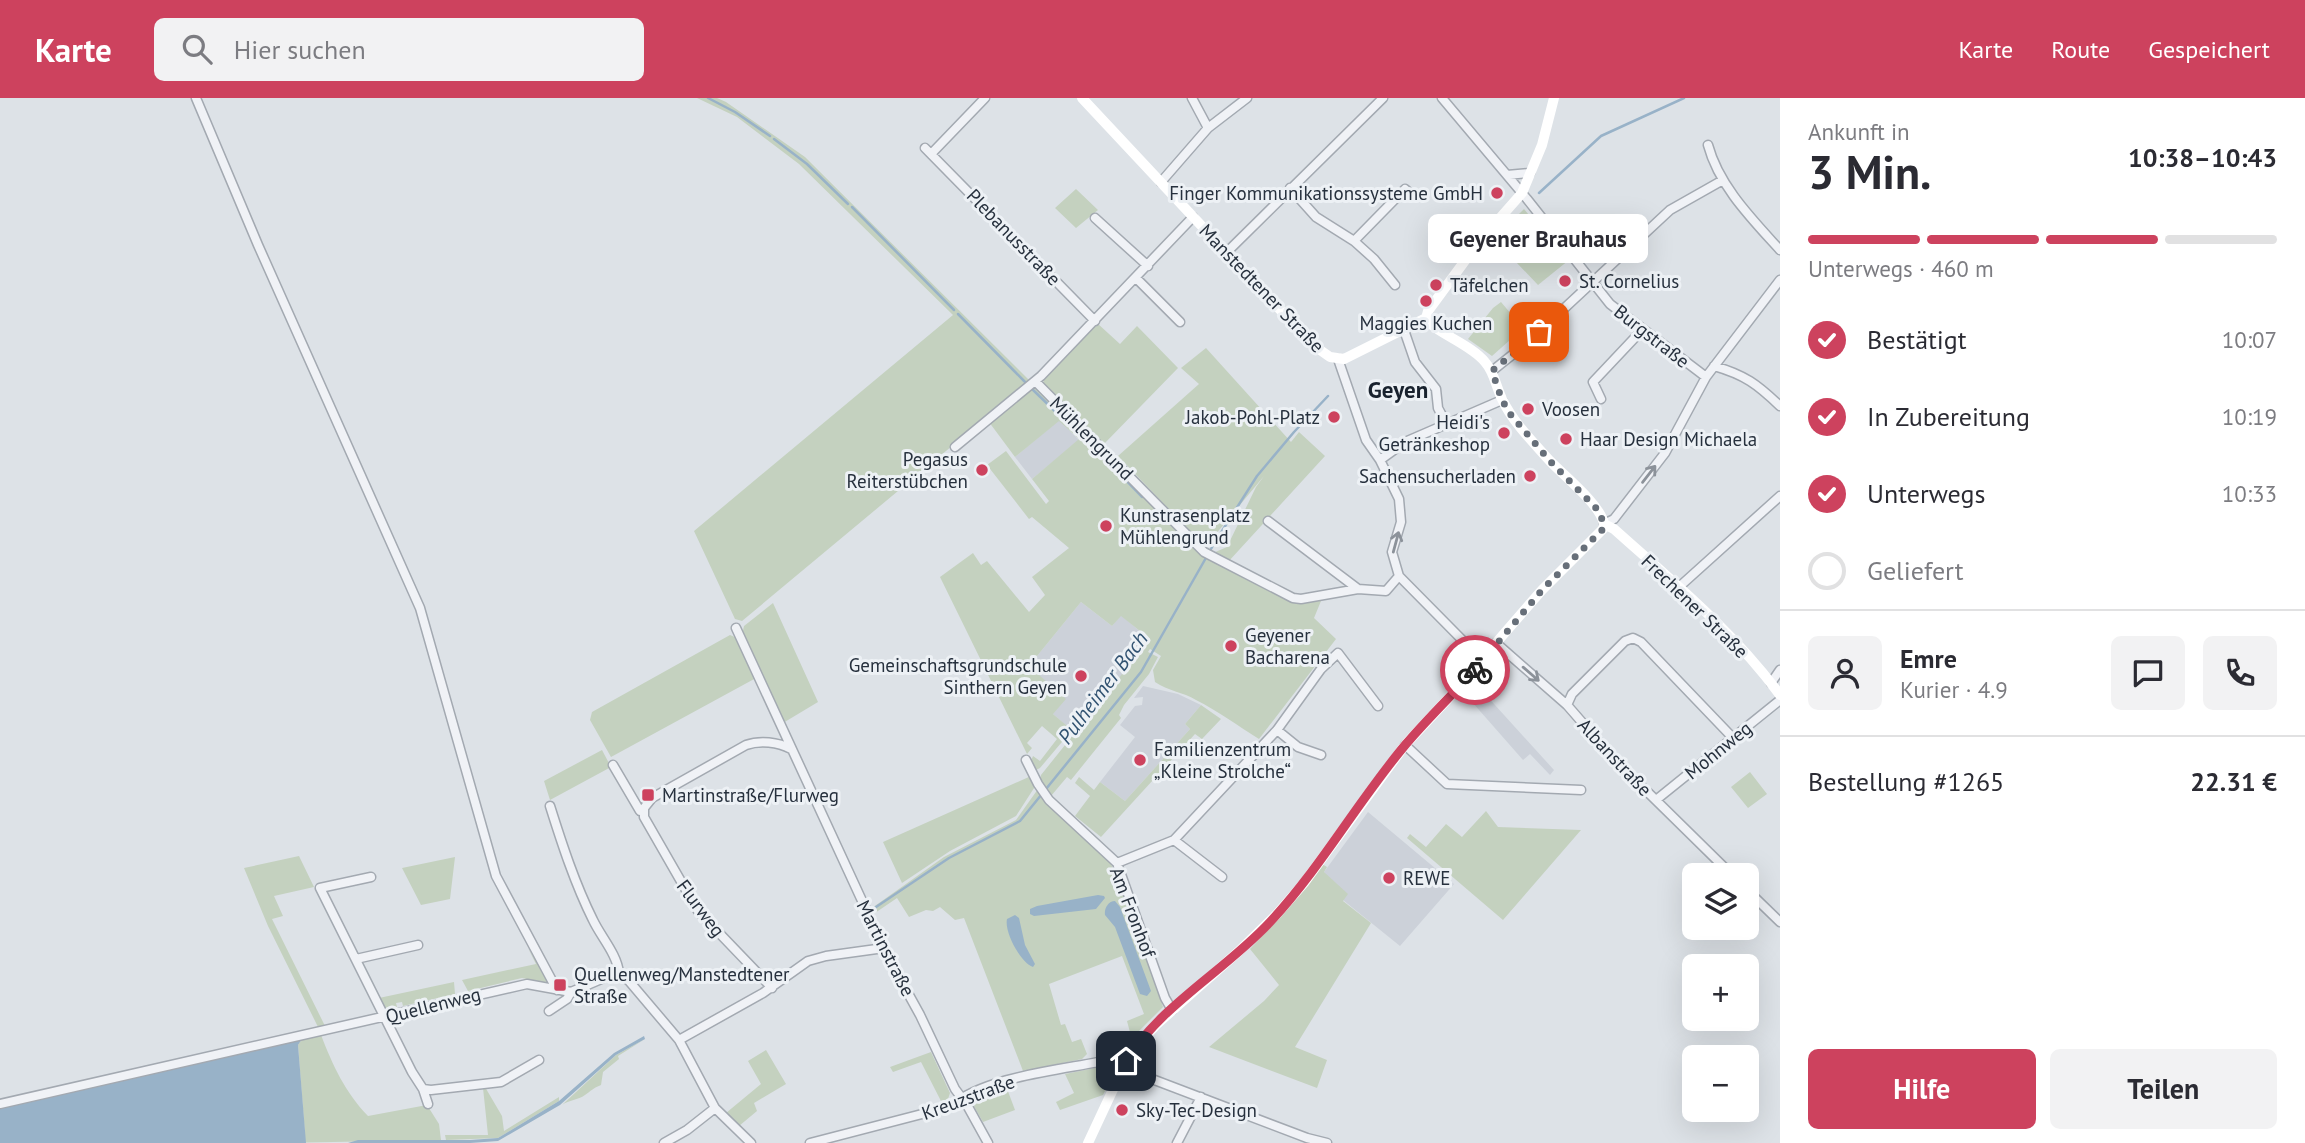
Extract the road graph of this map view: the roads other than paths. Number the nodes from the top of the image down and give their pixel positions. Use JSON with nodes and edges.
{"nodes":[{"id":1,"x":195,"y":98,"type":"edge"},
{"id":2,"x":985,"y":98,"type":"edge"},
{"id":3,"x":1082,"y":98,"type":"edge"},
{"id":4,"x":1192,"y":98,"type":"edge"},
{"id":5,"x":1247,"y":98,"type":"edge"},
{"id":6,"x":1383,"y":98,"type":"edge"},
{"id":7,"x":1455,"y":98,"type":"edge"},
{"id":8,"x":1554,"y":98,"type":"edge"},
{"id":9,"x":1444,"y":101,"type":"edge"},
{"id":10,"x":1208,"y":128,"type":"junction"},
{"id":11,"x":1708,"y":145,"type":"dead end"},
{"id":12,"x":1530,"y":173,"type":"junction"},
{"id":13,"x":1507,"y":176,"type":"junction"},
{"id":14,"x":1723,"y":180,"type":"junction"},
{"id":15,"x":1161,"y":182,"type":"junction"},
{"id":16,"x":1290,"y":188,"type":"junction"},
{"id":17,"x":1522,"y":193,"type":"junction"},
{"id":18,"x":1410,"y":194,"type":"dead end"},
{"id":19,"x":1193,"y":217,"type":"junction"},
{"id":20,"x":1095,"y":218,"type":"dead end"},
{"id":21,"x":1354,"y":241,"type":"junction"},
{"id":22,"x":1780,"y":250,"type":"edge"},
{"id":23,"x":1227,"y":252,"type":"junction"},
{"id":24,"x":1147,"y":266,"type":"junction"},
{"id":25,"x":1136,"y":278,"type":"junction"},
{"id":26,"x":1780,"y":280,"type":"edge"},
{"id":27,"x":1592,"y":284,"type":"junction"},
{"id":28,"x":1395,"y":285,"type":"dead end"},
{"id":29,"x":1426,"y":318,"type":"junction"},
{"id":30,"x":1095,"y":321,"type":"junction"},
{"id":31,"x":1180,"y":322,"type":"dead end"},
{"id":32,"x":1643,"y":329,"type":"junction"},
{"id":33,"x":1404,"y":330,"type":"junction"},
{"id":34,"x":1338,"y":359,"type":"junction"},
{"id":35,"x":1714,"y":366,"type":"junction"},
{"id":36,"x":1492,"y":371,"type":"junction"},
{"id":37,"x":1706,"y":377,"type":"junction"},
{"id":38,"x":1035,"y":381,"type":"junction"},
{"id":39,"x":1601,"y":399,"type":"dead end"},
{"id":40,"x":1502,"y":400,"type":"junction"},
{"id":41,"x":1780,"y":406,"type":"edge"},
{"id":42,"x":1446,"y":423,"type":"junction"},
{"id":43,"x":955,"y":447,"type":"dead end"},
{"id":44,"x":1380,"y":460,"type":"junction"},
{"id":45,"x":1780,"y":496,"type":"edge"},
{"id":46,"x":1268,"y":521,"type":"dead end"},
{"id":47,"x":1604,"y":524,"type":"junction"},
{"id":48,"x":1399,"y":576,"type":"junction"},
{"id":49,"x":1679,"y":587,"type":"junction"},
{"id":50,"x":1358,"y":589,"type":"junction"},
{"id":51,"x":736,"y":628,"type":"dead end"},
{"id":52,"x":1496,"y":643,"type":"junction"},
{"id":53,"x":1483,"y":662,"type":"junction"},
{"id":54,"x":1780,"y":670,"type":"edge"},
{"id":55,"x":1771,"y":683,"type":"junction"},
{"id":56,"x":1780,"y":697,"type":"edge"},
{"id":57,"x":1567,"y":705,"type":"junction"},
{"id":58,"x":1378,"y":706,"type":"dead end"},
{"id":59,"x":1277,"y":730,"type":"junction"},
{"id":60,"x":1733,"y":738,"type":"junction"},
{"id":61,"x":789,"y":744,"type":"junction"},
{"id":62,"x":1405,"y":745,"type":"junction"},
{"id":63,"x":1321,"y":755,"type":"dead end"},
{"id":64,"x":1026,"y":760,"type":"dead end"},
{"id":65,"x":613,"y":765,"type":"dead end"},
{"id":66,"x":1581,"y":790,"type":"dead end"},
{"id":67,"x":1656,"y":800,"type":"junction"},
{"id":68,"x":550,"y":806,"type":"dead end"},
{"id":69,"x":644,"y":814,"type":"junction"},
{"id":70,"x":1174,"y":840,"type":"junction"},
{"id":71,"x":1117,"y":863,"type":"junction"},
{"id":72,"x":1720,"y":863,"type":"edge"},
{"id":73,"x":371,"y":877,"type":"dead end"},
{"id":74,"x":1222,"y":877,"type":"dead end"},
{"id":75,"x":1759,"y":901,"type":"edge"},
{"id":76,"x":1780,"y":910,"type":"edge"},
{"id":77,"x":1769,"y":911,"type":"junction"},
{"id":78,"x":1780,"y":922,"type":"edge"},
{"id":79,"x":418,"y":945,"type":"dead end"},
{"id":80,"x":884,"y":948,"type":"junction"},
{"id":81,"x":356,"y":959,"type":"junction"},
{"id":82,"x":620,"y":974,"type":"junction"},
{"id":83,"x":772,"y":988,"type":"junction"},
{"id":84,"x":557,"y":990,"type":"junction"},
{"id":85,"x":571,"y":992,"type":"junction"},
{"id":86,"x":1172,"y":1010,"type":"junction"},
{"id":87,"x":549,"y":1011,"type":"dead end"},
{"id":88,"x":385,"y":1017,"type":"junction"},
{"id":89,"x":679,"y":1040,"type":"junction"},
{"id":90,"x":539,"y":1060,"type":"dead end"},
{"id":91,"x":1125,"y":1063,"type":"junction"},
{"id":92,"x":423,"y":1088,"type":"junction"},
{"id":93,"x":961,"y":1097,"type":"junction"},
{"id":94,"x":1201,"y":1097,"type":"junction"},
{"id":95,"x":0,"y":1104,"type":"edge"},
{"id":96,"x":428,"y":1104,"type":"dead end"},
{"id":97,"x":715,"y":1108,"type":"junction"},
{"id":98,"x":1308,"y":1141,"type":"edge"},
{"id":99,"x":664,"y":1143,"type":"edge"},
{"id":100,"x":751,"y":1143,"type":"edge"},
{"id":101,"x":810,"y":1143,"type":"edge"},
{"id":102,"x":988,"y":1143,"type":"edge"},
{"id":103,"x":1088,"y":1143,"type":"edge"},
{"id":104,"x":1177,"y":1143,"type":"edge"},
{"id":105,"x":1327,"y":1143,"type":"edge"}],
"edges":[{"from":1,"to":84,"type":"street"},
{"from":2,"to":30,"type":"street","name":"Plebanusstraße"},
{"from":3,"to":15,"type":"street","name":"Manstedtener Straße"},
{"from":4,"to":10,"type":"street"},
{"from":5,"to":10,"type":"street"},
{"from":6,"to":16,"type":"street"},
{"from":7,"to":9,"type":"street"},
{"from":8,"to":12,"type":"street","name":"Manstedtener Straße"},
{"from":9,"to":13,"type":"street","name":"Burgstraße"},
{"from":10,"to":15,"type":"street"},
{"from":11,"to":14,"type":"street"},
{"from":12,"to":13,"type":"street"},
{"from":12,"to":17,"type":"street","name":"Manstedtener Straße"},
{"from":13,"to":17,"type":"street","name":"Burgstraße"},
{"from":14,"to":22,"type":"street"},
{"from":14,"to":27,"type":"street"},
{"from":15,"to":19,"type":"street","name":"Manstedtener Straße"},
{"from":16,"to":21,"type":"street"},
{"from":16,"to":23,"type":"street"},
{"from":17,"to":27,"type":"street","name":"Burgstraße"},
{"from":17,"to":29,"type":"street","name":"Manstedtener Straße"},
{"from":18,"to":21,"type":"street"},
{"from":19,"to":23,"type":"street","name":"Manstedtener Straße"},
{"from":19,"to":24,"type":"street"},
{"from":20,"to":24,"type":"street"},
{"from":21,"to":28,"type":"street"},
{"from":23,"to":34,"type":"street","name":"Manstedtener Straße"},
{"from":24,"to":25,"type":"street"},
{"from":25,"to":30,"type":"street"},
{"from":25,"to":31,"type":"street"},
{"from":26,"to":35,"type":"street"},
{"from":27,"to":32,"type":"street","name":"Burgstraße"},
{"from":27,"to":36,"type":"street"},
{"from":29,"to":33,"type":"street","name":"Manstedtener Straße"},
{"from":29,"to":36,"type":"street"},
{"from":30,"to":38,"type":"street"},
{"from":32,"to":37,"type":"street","name":"Burgstraße"},
{"from":32,"to":39,"type":"street"},
{"from":33,"to":34,"type":"street","name":"Manstedtener Straße"},
{"from":33,"to":42,"type":"street"},
{"from":34,"to":44,"type":"street"},
{"from":35,"to":37,"type":"street"},
{"from":35,"to":41,"type":"street"},
{"from":36,"to":40,"type":"street","name":"Frechener Straße"},
{"from":47,"to":37,"type":"street","one_way":true},
{"from":38,"to":43,"type":"street"},
{"from":38,"to":50,"type":"street","name":"Mühlengrund"},
{"from":40,"to":42,"type":"street"},
{"from":40,"to":47,"type":"street","name":"Frechener Straße"},
{"from":42,"to":44,"type":"street"},
{"from":48,"to":44,"type":"street","one_way":true},
{"from":45,"to":49,"type":"street"},
{"from":46,"to":50,"type":"street"},
{"from":47,"to":49,"type":"street","name":"Frechener Straße"},
{"from":47,"to":52,"type":"street"},
{"from":48,"to":50,"type":"street","name":"Mühlengrund"},
{"from":48,"to":53,"type":"street"},
{"from":49,"to":55,"type":"street","name":"Frechener Straße"},
{"from":51,"to":61,"type":"street","name":"Martinstraße"},
{"from":52,"to":53,"type":"street"},
{"from":52,"to":57,"type":"street","name":"Albanstraße","one_way":true},
{"from":53,"to":62,"type":"street"},
{"from":54,"to":55,"type":"street"},
{"from":55,"to":56,"type":"street","name":"Frechener Straße"},
{"from":56,"to":60,"type":"street","name":"Mohnweg"},
{"from":57,"to":60,"type":"street"},
{"from":57,"to":67,"type":"street","name":"Albanstraße"},
{"from":58,"to":59,"type":"street"},
{"from":59,"to":63,"type":"street"},
{"from":59,"to":70,"type":"street"},
{"from":60,"to":67,"type":"street","name":"Mohnweg"},
{"from":61,"to":69,"type":"street"},
{"from":61,"to":80,"type":"street","name":"Martinstraße"},
{"from":62,"to":66,"type":"street"},
{"from":62,"to":86,"type":"street"},
{"from":64,"to":71,"type":"street","name":"Am Fronhof"},
{"from":65,"to":69,"type":"street","name":"Flurweg"},
{"from":67,"to":72,"type":"street","name":"Albanstraße"},
{"from":68,"to":82,"type":"street"},
{"from":69,"to":83,"type":"street","name":"Flurweg"},
{"from":70,"to":71,"type":"street"},
{"from":70,"to":74,"type":"street"},
{"from":71,"to":86,"type":"street","name":"Am Fronhof"},
{"from":73,"to":81,"type":"street"},
{"from":75,"to":77,"type":"street"},
{"from":76,"to":77,"type":"street"},
{"from":77,"to":78,"type":"street"},
{"from":79,"to":81,"type":"street"},
{"from":80,"to":83,"type":"street"},
{"from":80,"to":93,"type":"street","name":"Martinstraße"},
{"from":81,"to":88,"type":"street"},
{"from":82,"to":85,"type":"street"},
{"from":82,"to":89,"type":"street"},
{"from":83,"to":89,"type":"street"},
{"from":84,"to":85,"type":"street","name":"Quellenweg"},
{"from":84,"to":88,"type":"street","name":"Quellenweg"},
{"from":85,"to":87,"type":"street"},
{"from":86,"to":91,"type":"street"},
{"from":88,"to":92,"type":"street"},
{"from":88,"to":95,"type":"street","name":"Quellenweg"},
{"from":89,"to":97,"type":"street"},
{"from":90,"to":92,"type":"street"},
{"from":91,"to":93,"type":"street","name":"Kreuzstraße"},
{"from":91,"to":94,"type":"street"},
{"from":91,"to":103,"type":"street"},
{"from":92,"to":96,"type":"street"},
{"from":93,"to":101,"type":"street","name":"Kreuzstraße"},
{"from":93,"to":102,"type":"street","name":"Martinstraße"},
{"from":94,"to":98,"type":"street"},
{"from":94,"to":104,"type":"street"},
{"from":97,"to":99,"type":"street"},
{"from":97,"to":100,"type":"street"},
{"from":98,"to":105,"type":"street"}]}
